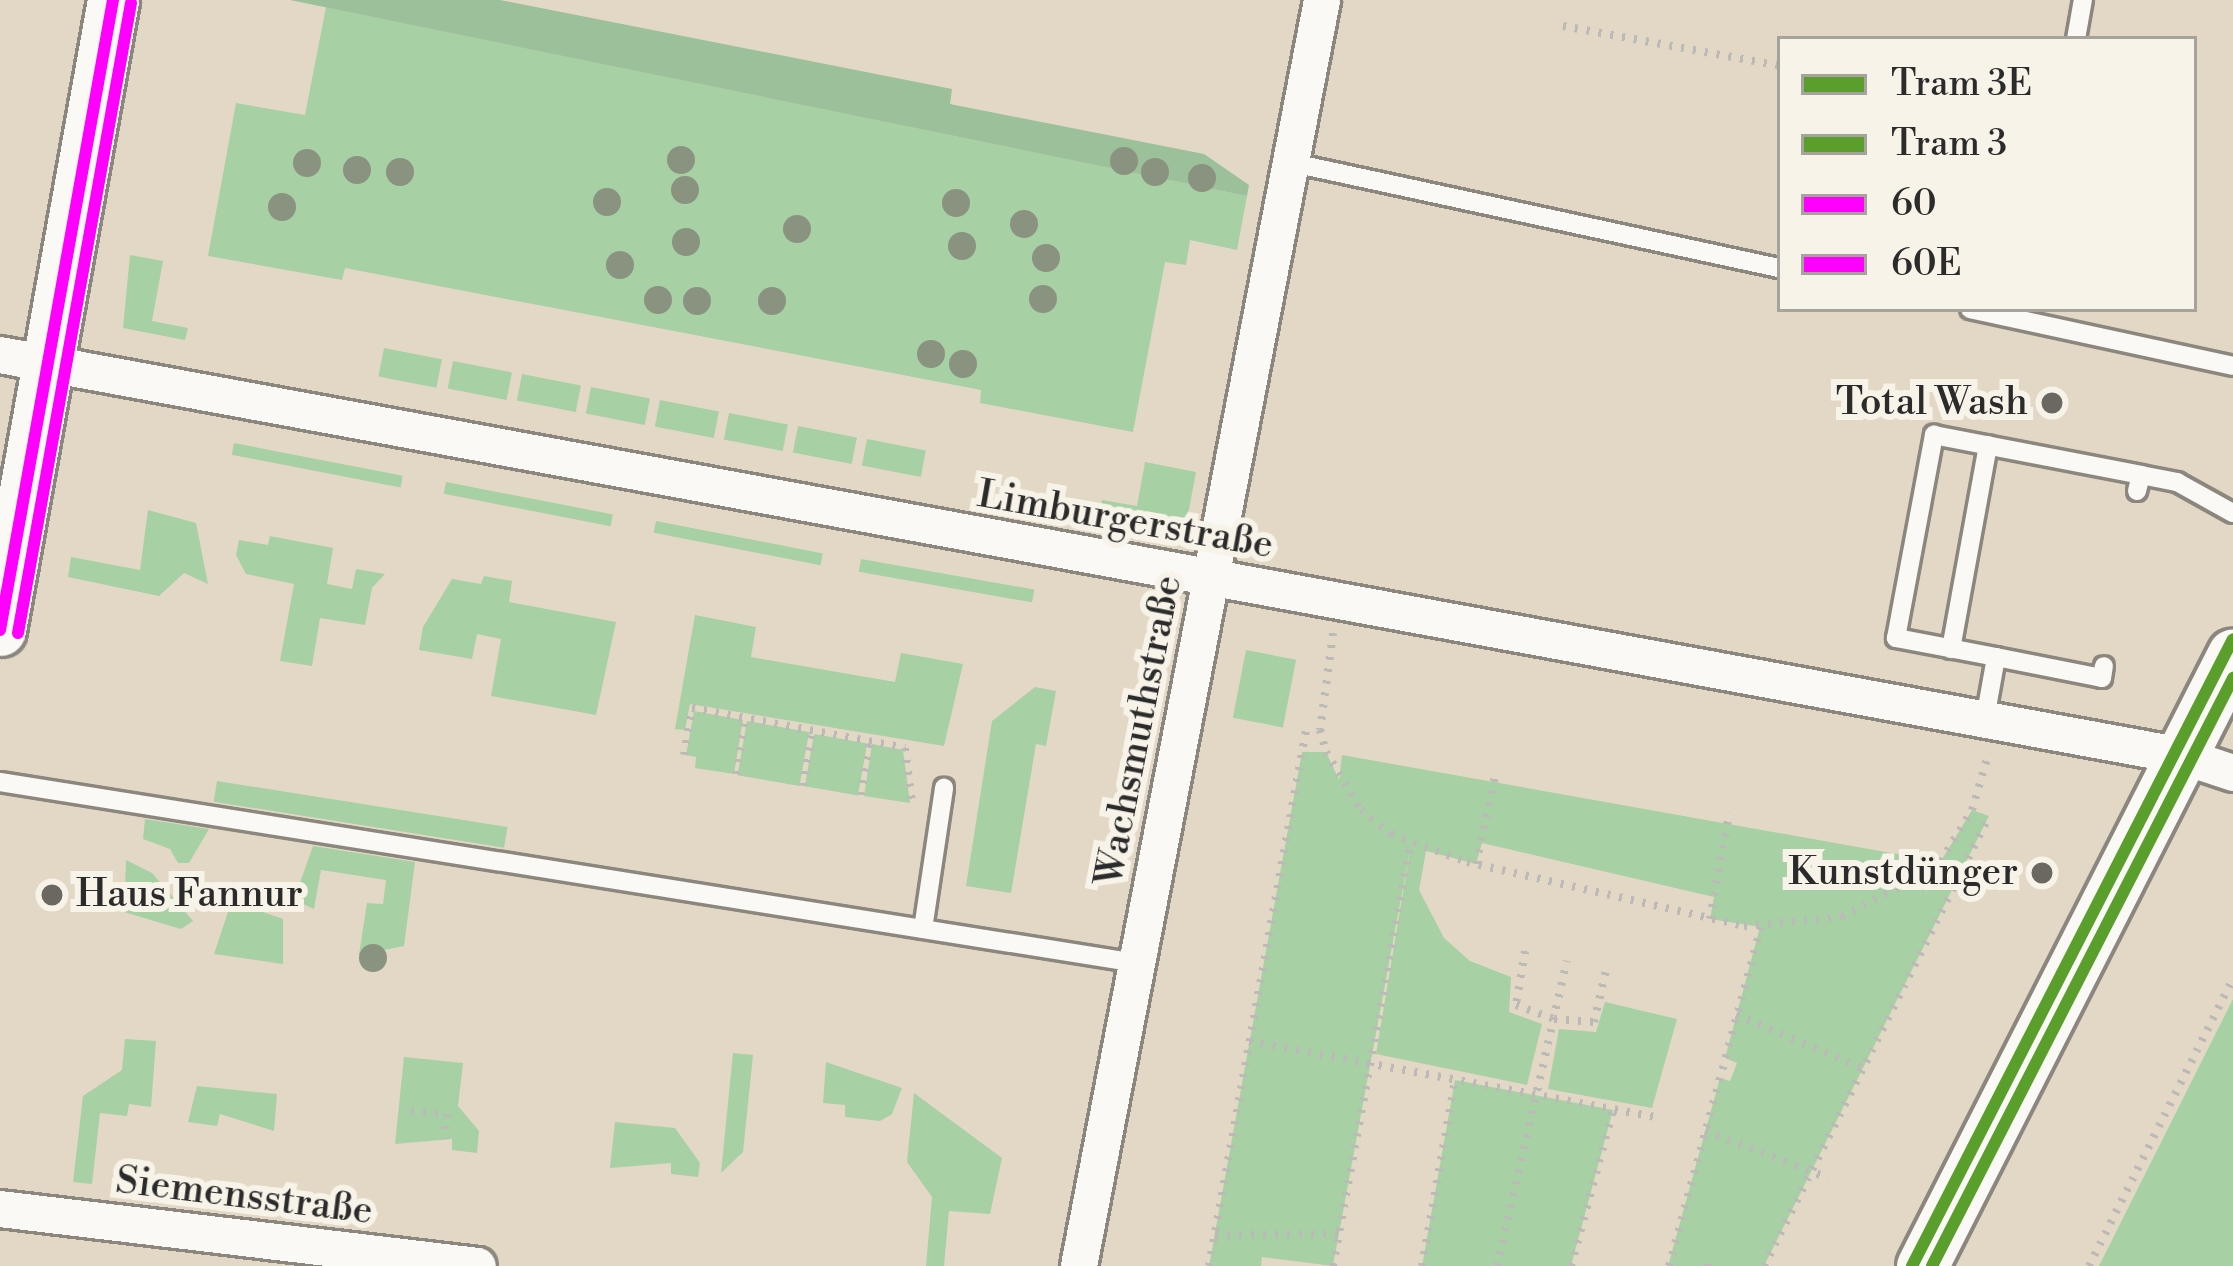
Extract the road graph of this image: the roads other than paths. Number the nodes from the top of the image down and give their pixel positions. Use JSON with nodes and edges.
{"nodes":[{"id":1,"x":113,"y":0,"type":"edge"},
{"id":2,"x":1322,"y":0,"type":"edge"},
{"id":3,"x":2084,"y":0,"type":"edge"},
{"id":4,"x":2077,"y":36,"type":"edge"},
{"id":5,"x":1293,"y":163,"type":"junction"},
{"id":6,"x":1777,"y":267,"type":"edge"},
{"id":7,"x":2026,"y":315,"type":"edge"},
{"id":8,"x":0,"y":356,"type":"edge"},
{"id":9,"x":52,"y":366,"type":"junction"},
{"id":10,"x":2233,"y":366,"type":"edge"},
{"id":11,"x":1988,"y":445,"type":"junction"},
{"id":12,"x":2233,"y":513,"type":"edge"},
{"id":13,"x":1212,"y":580,"type":"junction"},
{"id":14,"x":0,"y":629,"type":"edge"},
{"id":15,"x":1951,"y":649,"type":"junction"},
{"id":16,"x":2233,"y":654,"type":"edge"},
{"id":17,"x":1996,"y":657,"type":"junction"},
{"id":18,"x":2104,"y":666,"type":"dead end"},
{"id":19,"x":1992,"y":720,"type":"junction"},
{"id":20,"x":2182,"y":756,"type":"junction"},
{"id":21,"x":2233,"y":773,"type":"edge"},
{"id":22,"x":0,"y":782,"type":"edge"},
{"id":23,"x":944,"y":788,"type":"dead end"},
{"id":24,"x":923,"y":929,"type":"junction"},
{"id":25,"x":1136,"y":963,"type":"junction"},
{"id":26,"x":0,"y":1209,"type":"edge"},
{"id":27,"x":202,"y":1251,"type":"edge"},
{"id":28,"x":478,"y":1266,"type":"edge"},
{"id":29,"x":1079,"y":1266,"type":"edge"},
{"id":30,"x":1922,"y":1266,"type":"edge"}],
"edges":[{"from":1,"to":9,"type":"main road"},
{"from":2,"to":5,"type":"street","name":"Wachsmuthstraße"},
{"from":3,"to":4,"type":"lane"},
{"from":5,"to":6,"type":"lane"},
{"from":5,"to":13,"type":"street","name":"Wachsmuthstraße"},
{"from":7,"to":10,"type":"lane"},
{"from":8,"to":9,"type":"street","name":"Limburgerstraße"},
{"from":9,"to":13,"type":"street","name":"Limburgerstraße"},
{"from":9,"to":14,"type":"main road"},
{"from":11,"to":12,"type":"lane"},
{"from":11,"to":15,"type":"lane"},
{"from":11,"to":15,"type":"lane"},
{"from":13,"to":19,"type":"street","name":"Limburgerstraße"},
{"from":13,"to":25,"type":"street","name":"Wachsmuthstraße"},
{"from":15,"to":17,"type":"lane"},
{"from":16,"to":20,"type":"main road"},
{"from":17,"to":18,"type":"lane"},
{"from":17,"to":19,"type":"lane"},
{"from":19,"to":20,"type":"street","name":"Limburgerstraße"},
{"from":20,"to":21,"type":"street","name":"Limburgerstraße"},
{"from":20,"to":30,"type":"main road"},
{"from":22,"to":24,"type":"lane"},
{"from":23,"to":24,"type":"lane"},
{"from":24,"to":25,"type":"lane"},
{"from":25,"to":29,"type":"street","name":"Wachsmuthstraße"},
{"from":26,"to":27,"type":"street","name":"Siemensstraße"},
{"from":27,"to":28,"type":"street","name":"Siemensstraße"}]}
